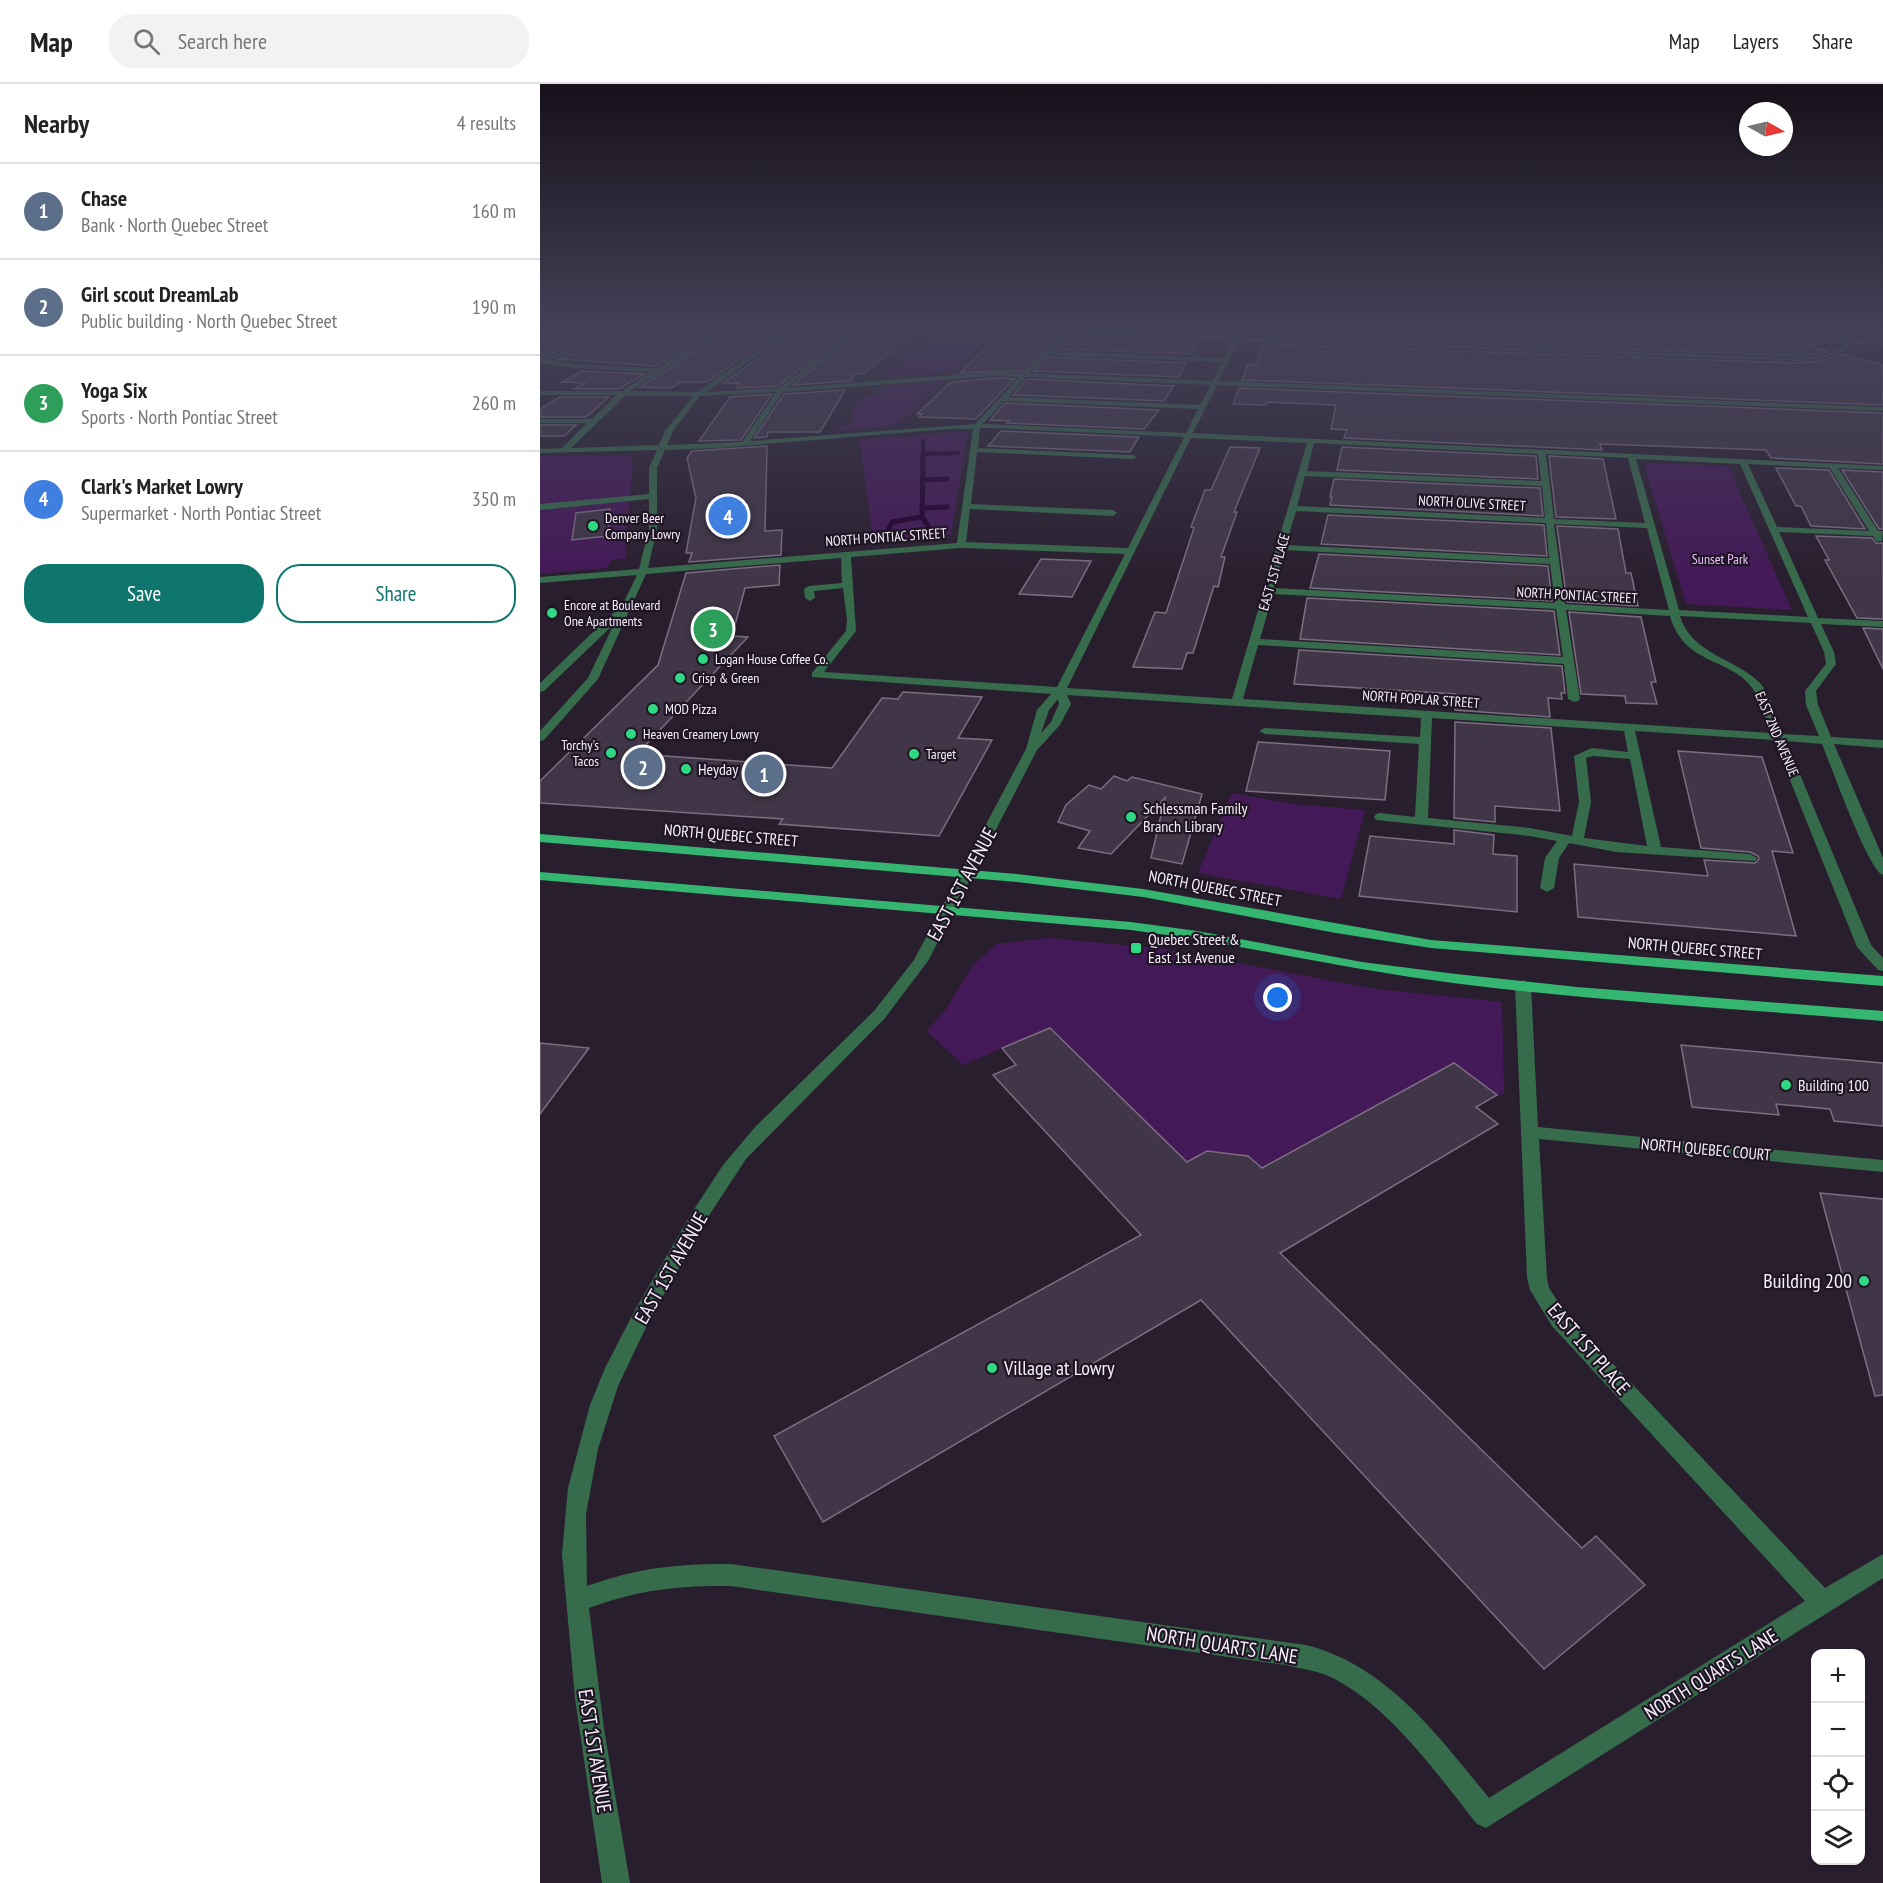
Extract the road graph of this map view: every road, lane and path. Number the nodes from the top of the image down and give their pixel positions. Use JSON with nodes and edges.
{"nodes":[{"id":1,"x":601,"y":414,"type":"edge"},
{"id":2,"x":682,"y":414,"type":"edge"},
{"id":3,"x":763,"y":414,"type":"edge"},
{"id":4,"x":989,"y":414,"type":"edge"},
{"id":5,"x":1199,"y":414,"type":"edge"},
{"id":6,"x":540,"y":421,"type":"edge"},
{"id":7,"x":593,"y":421,"type":"junction"},
{"id":8,"x":977,"y":426,"type":"junction"},
{"id":9,"x":1188,"y":434,"type":"junction"},
{"id":10,"x":1311,"y":442,"type":"junction"},
{"id":11,"x":744,"y":444,"type":"junction"},
{"id":12,"x":660,"y":448,"type":"junction"},
{"id":13,"x":564,"y":450,"type":"junction"},
{"id":14,"x":974,"y":450,"type":"junction"},
{"id":15,"x":540,"y":451,"type":"edge"},
{"id":16,"x":1542,"y":452,"type":"junction"},
{"id":17,"x":1631,"y":456,"type":"junction"},
{"id":18,"x":1133,"y":457,"type":"dead end"},
{"id":19,"x":1743,"y":461,"type":"junction"},
{"id":20,"x":1832,"y":465,"type":"junction"},
{"id":21,"x":1883,"y":468,"type":"edge"},
{"id":22,"x":1302,"y":473,"type":"junction"},
{"id":23,"x":1546,"y":484,"type":"junction"},
{"id":24,"x":651,"y":496,"type":"junction"},
{"id":25,"x":966,"y":506,"type":"junction"},
{"id":26,"x":540,"y":507,"type":"edge"},
{"id":27,"x":1292,"y":508,"type":"junction"},
{"id":28,"x":1113,"y":513,"type":"dead end"},
{"id":29,"x":1550,"y":521,"type":"junction"},
{"id":30,"x":1650,"y":526,"type":"junction"},
{"id":31,"x":1773,"y":529,"type":"junction"},
{"id":32,"x":1880,"y":534,"type":"edge"},
{"id":33,"x":961,"y":545,"type":"junction"},
{"id":34,"x":1883,"y":545,"type":"edge"},
{"id":35,"x":1281,"y":547,"type":"junction"},
{"id":36,"x":1131,"y":550,"type":"junction"},
{"id":37,"x":846,"y":553,"type":"junction"},
{"id":38,"x":1554,"y":561,"type":"junction"},
{"id":39,"x":643,"y":571,"type":"junction"},
{"id":40,"x":540,"y":580,"type":"edge"},
{"id":41,"x":847,"y":585,"type":"junction"},
{"id":42,"x":1269,"y":591,"type":"junction"},
{"id":43,"x":810,"y":598,"type":"dead end"},
{"id":44,"x":1561,"y":608,"type":"junction"},
{"id":45,"x":623,"y":609,"type":"junction"},
{"id":46,"x":1673,"y":614,"type":"junction"},
{"id":47,"x":1815,"y":620,"type":"junction"},
{"id":48,"x":1883,"y":624,"type":"edge"},
{"id":49,"x":1255,"y":642,"type":"junction"},
{"id":50,"x":1569,"y":662,"type":"junction"},
{"id":51,"x":540,"y":690,"type":"edge"},
{"id":52,"x":1060,"y":692,"type":"junction"},
{"id":53,"x":1574,"y":699,"type":"dead end"},
{"id":54,"x":1238,"y":702,"type":"junction"},
{"id":55,"x":1427,"y":715,"type":"junction"},
{"id":56,"x":1629,"y":728,"type":"junction"},
{"id":57,"x":1265,"y":730,"type":"dead end"},
{"id":58,"x":540,"y":738,"type":"edge"},
{"id":59,"x":1780,"y":738,"type":"junction"},
{"id":60,"x":1425,"y":741,"type":"junction"},
{"id":61,"x":1826,"y":741,"type":"junction"},
{"id":62,"x":1883,"y":744,"type":"edge"},
{"id":63,"x":1032,"y":749,"type":"junction"},
{"id":64,"x":1635,"y":756,"type":"junction"},
{"id":65,"x":1380,"y":817,"type":"dead end"},
{"id":66,"x":1421,"y":821,"type":"junction"},
{"id":67,"x":540,"y":838,"type":"edge"},
{"id":68,"x":1571,"y":839,"type":"junction"},
{"id":69,"x":1655,"y":851,"type":"junction"},
{"id":70,"x":1750,"y":858,"type":"dead end"},
{"id":71,"x":1883,"y":871,"type":"edge"},
{"id":72,"x":967,"y":874,"type":"junction"},
{"id":73,"x":540,"y":876,"type":"edge"},
{"id":74,"x":1547,"y":888,"type":"dead end"},
{"id":75,"x":947,"y":910,"type":"junction"},
{"id":76,"x":1883,"y":967,"type":"edge"},
{"id":77,"x":1883,"y":981,"type":"edge"},
{"id":78,"x":1523,"y":985,"type":"junction"},
{"id":79,"x":1883,"y":1016,"type":"edge"},
{"id":80,"x":1530,"y":1132,"type":"junction"},
{"id":81,"x":1883,"y":1166,"type":"edge"},
{"id":82,"x":1883,"y":1565,"type":"edge"},
{"id":83,"x":577,"y":1601,"type":"junction"},
{"id":84,"x":1823,"y":1603,"type":"junction"},
{"id":85,"x":616,"y":1883,"type":"edge"}],
"edges":[{"from":1,"to":7,"type":"street"},
{"from":2,"to":12,"type":"street"},
{"from":3,"to":11,"type":"street"},
{"from":4,"to":8,"type":"street"},
{"from":5,"to":9,"type":"street","name":"EAST 1ST AVENUE"},
{"from":6,"to":7,"type":"street"},
{"from":7,"to":13,"type":"street"},
{"from":8,"to":9,"type":"street"},
{"from":8,"to":11,"type":"street"},
{"from":8,"to":14,"type":"street"},
{"from":9,"to":10,"type":"street"},
{"from":9,"to":36,"type":"street","name":"EAST 1ST AVENUE"},
{"from":10,"to":16,"type":"street"},
{"from":10,"to":22,"type":"street","name":"EAST 1ST PLACE"},
{"from":11,"to":12,"type":"street"},
{"from":12,"to":13,"type":"street"},
{"from":12,"to":24,"type":"street"},
{"from":13,"to":15,"type":"street"},
{"from":14,"to":18,"type":"street"},
{"from":14,"to":25,"type":"street"},
{"from":16,"to":17,"type":"street"},
{"from":16,"to":23,"type":"street"},
{"from":17,"to":19,"type":"street"},
{"from":17,"to":30,"type":"street","name":"EAST 2ND AVENUE"},
{"from":19,"to":20,"type":"street"},
{"from":19,"to":31,"type":"street"},
{"from":20,"to":21,"type":"street"},
{"from":20,"to":32,"type":"street"},
{"from":22,"to":23,"type":"street"},
{"from":22,"to":27,"type":"street","name":"EAST 1ST PLACE"},
{"from":23,"to":29,"type":"street"},
{"from":24,"to":26,"type":"street"},
{"from":24,"to":39,"type":"street"},
{"from":25,"to":28,"type":"street"},
{"from":25,"to":33,"type":"street"},
{"from":27,"to":29,"type":"street","name":"NORTH OLIVE STREET"},
{"from":27,"to":35,"type":"street","name":"EAST 1ST PLACE"},
{"from":29,"to":30,"type":"street","name":"NORTH OLIVE STREET"},
{"from":29,"to":38,"type":"street"},
{"from":30,"to":46,"type":"street","name":"EAST 2ND AVENUE"},
{"from":31,"to":32,"type":"street"},
{"from":31,"to":47,"type":"street"},
{"from":32,"to":34,"type":"street"},
{"from":33,"to":36,"type":"street","name":"NORTH PONTIAC STREET"},
{"from":33,"to":37,"type":"street","name":"NORTH PONTIAC STREET"},
{"from":35,"to":38,"type":"street"},
{"from":35,"to":42,"type":"street","name":"EAST 1ST PLACE"},
{"from":36,"to":52,"type":"street","name":"EAST 1ST AVENUE"},
{"from":37,"to":39,"type":"street","name":"NORTH PONTIAC STREET"},
{"from":37,"to":41,"type":"street"},
{"from":38,"to":44,"type":"street"},
{"from":39,"to":40,"type":"street","name":"NORTH PONTIAC STREET"},
{"from":39,"to":45,"type":"street"},
{"from":41,"to":43,"type":"street"},
{"from":41,"to":52,"type":"street","name":"NORTH POPLAR STREET"},
{"from":42,"to":44,"type":"street","name":"NORTH PONTIAC STREET"},
{"from":42,"to":49,"type":"street","name":"EAST 1ST PLACE"},
{"from":44,"to":46,"type":"street","name":"NORTH PONTIAC STREET"},
{"from":44,"to":50,"type":"street"},
{"from":45,"to":51,"type":"street"},
{"from":45,"to":58,"type":"street"},
{"from":46,"to":47,"type":"street","name":"NORTH PONTIAC STREET"},
{"from":46,"to":59,"type":"street","name":"EAST 2ND AVENUE"},
{"from":47,"to":48,"type":"street","name":"NORTH PONTIAC STREET"},
{"from":47,"to":61,"type":"street"},
{"from":49,"to":50,"type":"street"},
{"from":49,"to":54,"type":"street","name":"EAST 1ST PLACE"},
{"from":50,"to":53,"type":"street"},
{"from":52,"to":54,"type":"street","name":"NORTH POPLAR STREET"},
{"from":52,"to":63,"type":"street","name":"EAST 1ST AVENUE"},
{"from":52,"to":63,"type":"street","name":"EAST 1ST AVENUE"},
{"from":54,"to":55,"type":"street","name":"NORTH POPLAR STREET"},
{"from":55,"to":56,"type":"street","name":"NORTH POPLAR STREET"},
{"from":55,"to":60,"type":"street"},
{"from":56,"to":59,"type":"street","name":"NORTH POPLAR STREET"},
{"from":56,"to":64,"type":"street"},
{"from":57,"to":60,"type":"street"},
{"from":59,"to":61,"type":"street","name":"NORTH POPLAR STREET"},
{"from":59,"to":76,"type":"street","name":"EAST 2ND AVENUE"},
{"from":60,"to":66,"type":"street"},
{"from":61,"to":62,"type":"street"},
{"from":61,"to":71,"type":"street"},
{"from":63,"to":72,"type":"street","name":"EAST 1ST AVENUE"},
{"from":64,"to":68,"type":"street"},
{"from":64,"to":69,"type":"street"},
{"from":65,"to":66,"type":"street"},
{"from":66,"to":68,"type":"street"},
{"from":67,"to":72,"type":"main road","name":"NORTH QUEBEC STREET"},
{"from":68,"to":69,"type":"street"},
{"from":68,"to":74,"type":"street"},
{"from":69,"to":70,"type":"street"},
{"from":72,"to":75,"type":"street","name":"EAST 1ST AVENUE"},
{"from":72,"to":77,"type":"main road","name":"NORTH QUEBEC STREET"},
{"from":73,"to":75,"type":"main road"},
{"from":75,"to":78,"type":"main road"},
{"from":75,"to":83,"type":"street","name":"EAST 1ST AVENUE"},
{"from":78,"to":79,"type":"main road"},
{"from":78,"to":80,"type":"street","name":"EAST 1ST PLACE"},
{"from":80,"to":81,"type":"street","name":"NORTH QUEBEC COURT"},
{"from":80,"to":84,"type":"street","name":"EAST 1ST PLACE"},
{"from":82,"to":84,"type":"street","name":"NORTH QUARTS LANE"},
{"from":83,"to":84,"type":"street","name":"NORTH QUARTS LANE"},
{"from":83,"to":85,"type":"street","name":"EAST 1ST AVENUE"}]}
